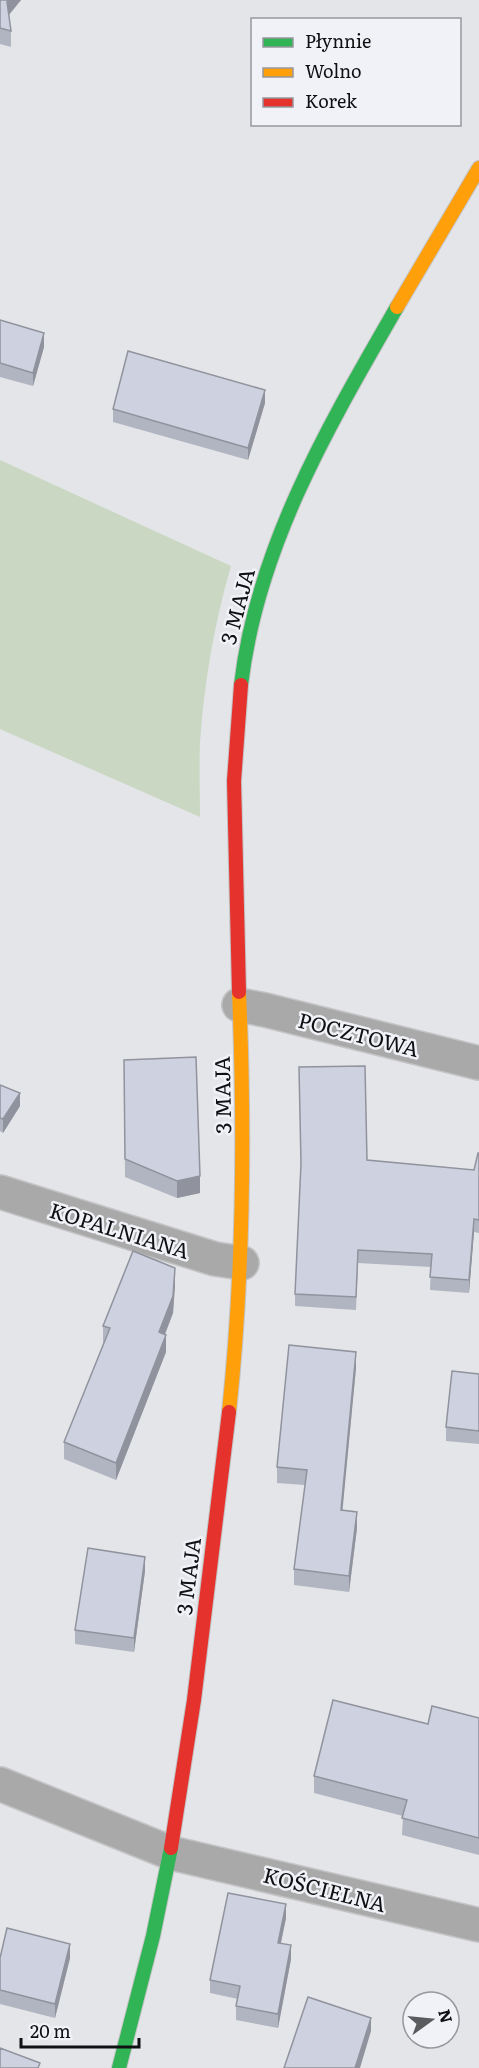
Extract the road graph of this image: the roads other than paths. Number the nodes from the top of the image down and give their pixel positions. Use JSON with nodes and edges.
{"nodes":[{"id":1,"x":479,"y":168,"type":"edge"},
{"id":2,"x":239,"y":1005,"type":"junction"},
{"id":3,"x":479,"y":1063,"type":"edge"},
{"id":4,"x":0,"y":1192,"type":"edge"},
{"id":5,"x":242,"y":1263,"type":"junction"},
{"id":6,"x":0,"y":1784,"type":"edge"},
{"id":7,"x":171,"y":1853,"type":"junction"},
{"id":8,"x":479,"y":1926,"type":"edge"},
{"id":9,"x":120,"y":2068,"type":"edge"}],
"edges":[{"from":1,"to":2,"type":"main road","name":"3 MAJA"},
{"from":2,"to":3,"type":"street","name":"POCZTOWA"},
{"from":2,"to":5,"type":"main road","name":"3 MAJA"},
{"from":4,"to":5,"type":"street","name":"KOPALNIANA"},
{"from":5,"to":7,"type":"main road","name":"3 MAJA"},
{"from":6,"to":7,"type":"street","name":"KOŚCIELNA"},
{"from":7,"to":8,"type":"street","name":"KOŚCIELNA"},
{"from":7,"to":9,"type":"main road","name":"3 MAJA"}]}
